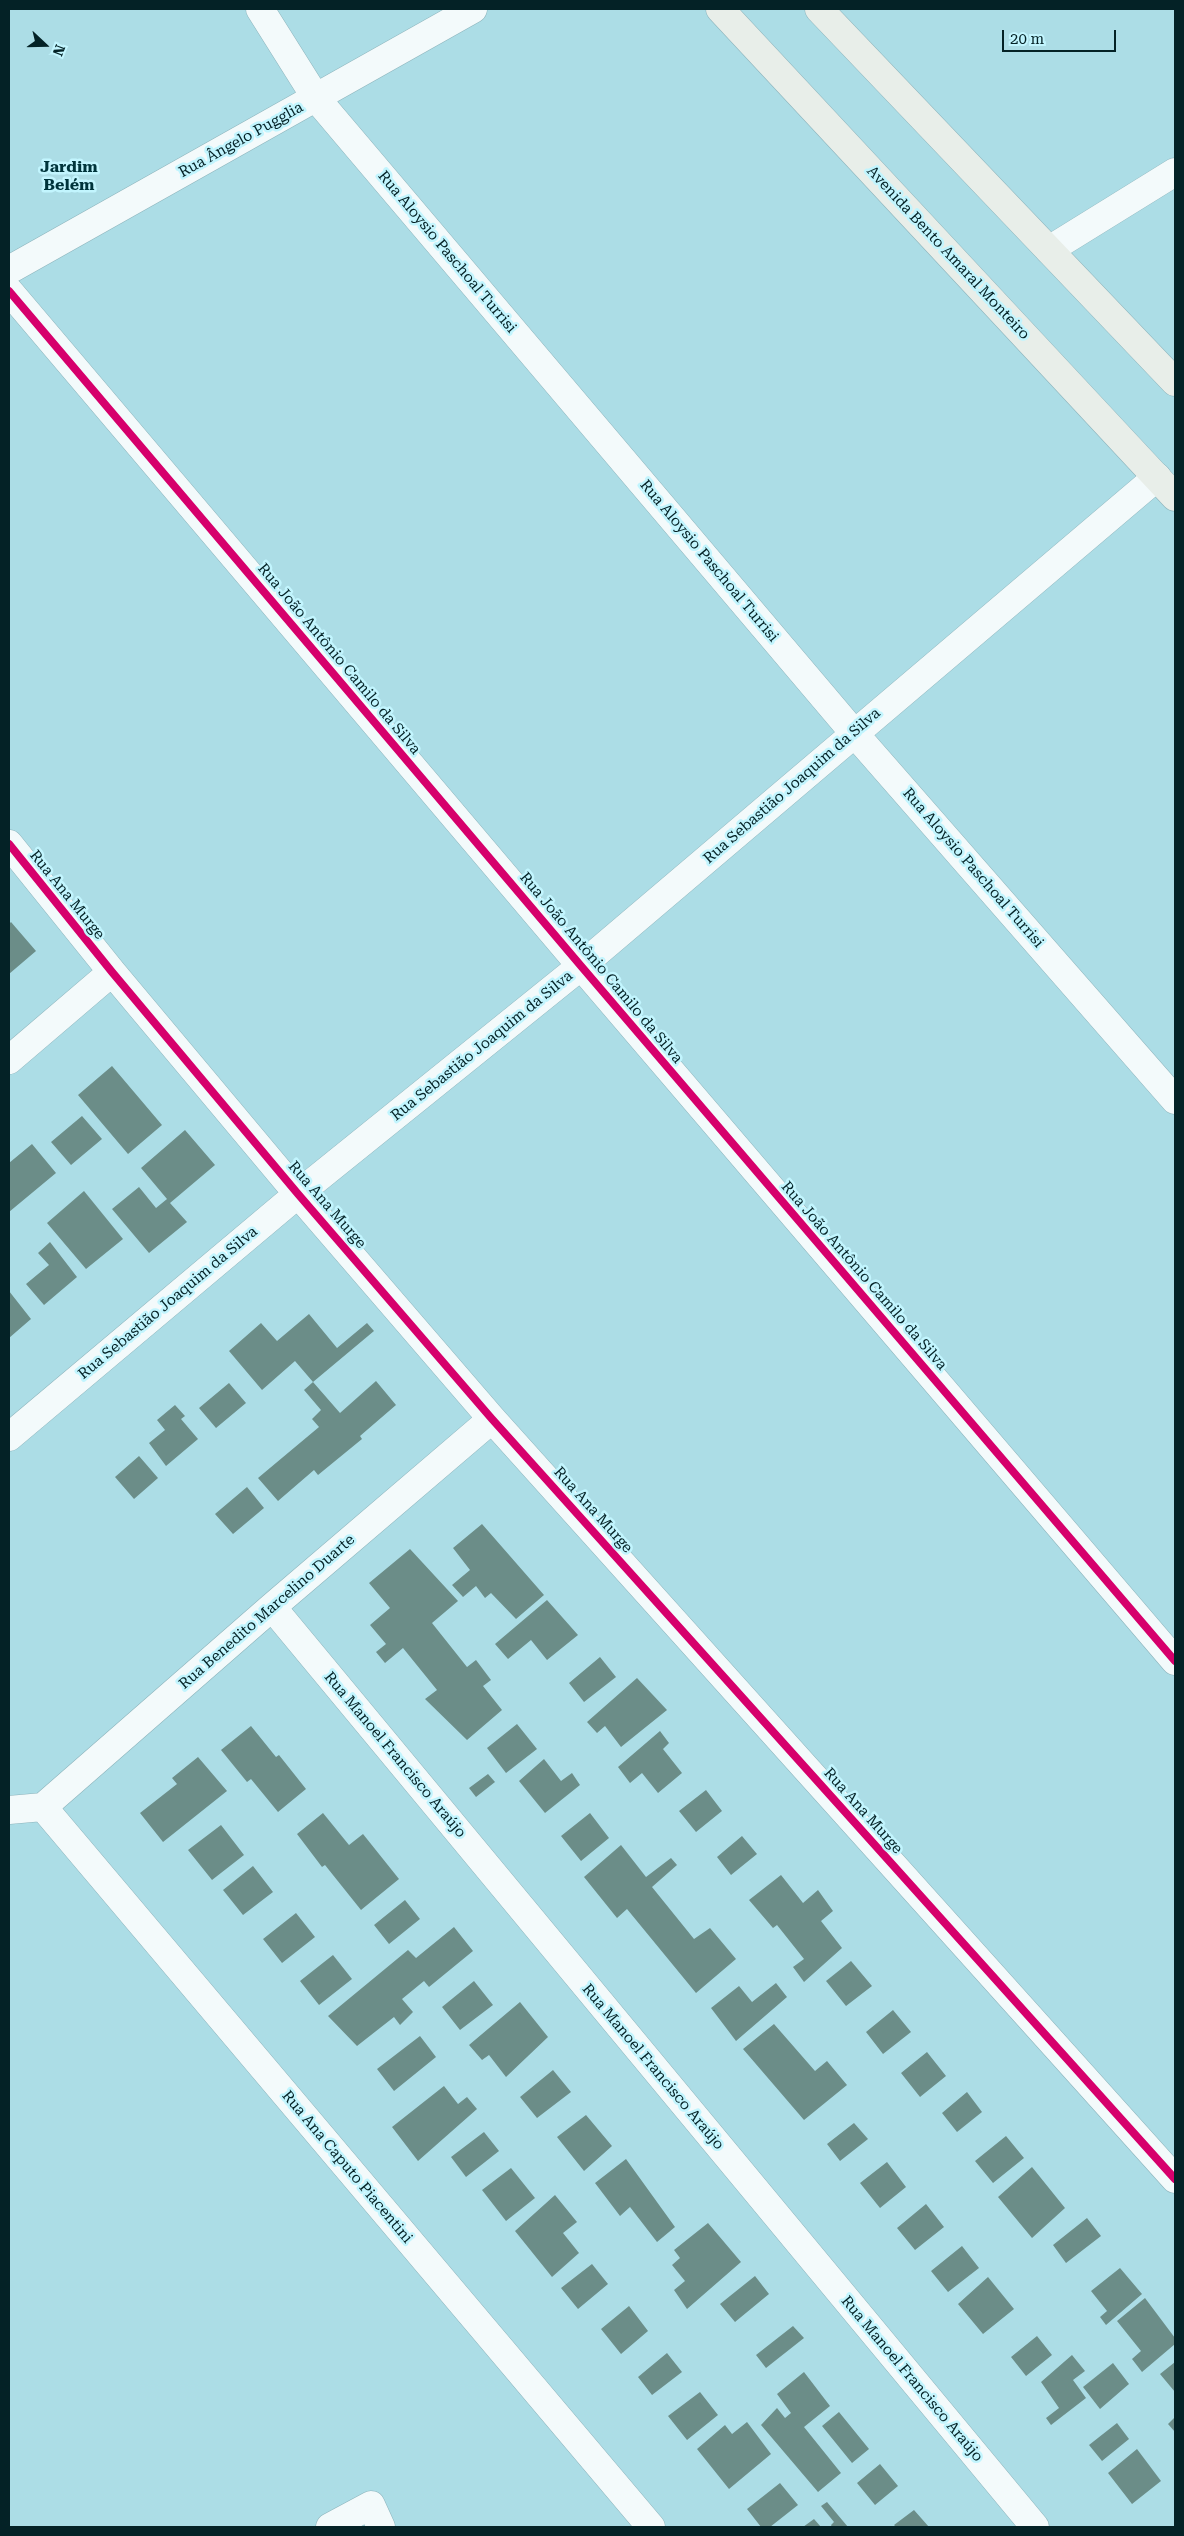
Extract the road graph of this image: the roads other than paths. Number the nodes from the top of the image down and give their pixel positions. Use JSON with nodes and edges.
{"nodes":[{"id":1,"x":260,"y":9,"type":"edge"},
{"id":2,"x":473,"y":9,"type":"edge"},
{"id":3,"x":720,"y":9,"type":"edge"},
{"id":4,"x":819,"y":9,"type":"edge"},
{"id":5,"x":316,"y":98,"type":"junction"},
{"id":6,"x":1175,"y":172,"type":"edge"},
{"id":7,"x":1049,"y":250,"type":"junction"},
{"id":8,"x":9,"y":270,"type":"edge"},
{"id":9,"x":9,"y":291,"type":"edge"},
{"id":10,"x":1175,"y":382,"type":"edge"},
{"id":11,"x":1157,"y":477,"type":"junction"},
{"id":12,"x":1175,"y":497,"type":"edge"},
{"id":13,"x":854,"y":733,"type":"junction"},
{"id":14,"x":9,"y":844,"type":"edge"},
{"id":15,"x":581,"y":966,"type":"junction"},
{"id":16,"x":112,"y":972,"type":"junction"},
{"id":17,"x":9,"y":1060,"type":"edge"},
{"id":18,"x":1175,"y":1100,"type":"edge"},
{"id":19,"x":298,"y":1194,"type":"junction"},
{"id":20,"x":492,"y":1419,"type":"junction"},
{"id":21,"x":9,"y":1436,"type":"edge"},
{"id":22,"x":272,"y":1607,"type":"junction"},
{"id":23,"x":1175,"y":1661,"type":"edge"},
{"id":24,"x":43,"y":1807,"type":"junction"},
{"id":25,"x":9,"y":1810,"type":"edge"},
{"id":26,"x":1175,"y":2178,"type":"edge"},
{"id":27,"x":330,"y":2527,"type":"edge"},
{"id":28,"x":381,"y":2527,"type":"edge"},
{"id":29,"x":651,"y":2527,"type":"edge"},
{"id":30,"x":1035,"y":2527,"type":"edge"}],
"edges":[{"from":1,"to":5,"type":"street","name":"Rua Aloysio Paschoal Turrisi"},
{"from":2,"to":5,"type":"street","name":"Rua Ângelo Pugglia"},
{"from":3,"to":11,"type":"street","name":"Avenida Bento Amaral Monteiro"},
{"from":4,"to":7,"type":"street"},
{"from":5,"to":8,"type":"street","name":"Rua Ângelo Pugglia"},
{"from":5,"to":13,"type":"street","name":"Rua Aloysio Paschoal Turrisi"},
{"from":6,"to":7,"type":"street"},
{"from":7,"to":10,"type":"street"},
{"from":9,"to":15,"type":"street","name":"Rua João Antônio Camilo da Silva"},
{"from":11,"to":12,"type":"street","name":"Avenida Bento Amaral Monteiro"},
{"from":11,"to":13,"type":"street","name":"Rua Sebastião Joaquim da Silva"},
{"from":13,"to":15,"type":"street","name":"Rua Sebastião Joaquim da Silva"},
{"from":13,"to":18,"type":"street","name":"Rua Aloysio Paschoal Turrisi"},
{"from":14,"to":16,"type":"street","name":"Rua Ana Murge"},
{"from":15,"to":19,"type":"street","name":"Rua Sebastião Joaquim da Silva"},
{"from":15,"to":23,"type":"street","name":"Rua João Antônio Camilo da Silva"},
{"from":16,"to":17,"type":"street"},
{"from":16,"to":19,"type":"street","name":"Rua Ana Murge"},
{"from":19,"to":20,"type":"street","name":"Rua Ana Murge"},
{"from":19,"to":21,"type":"street","name":"Rua Sebastião Joaquim da Silva"},
{"from":20,"to":22,"type":"street","name":"Rua Benedito Marcelino Duarte"},
{"from":20,"to":26,"type":"street","name":"Rua Ana Murge"},
{"from":22,"to":24,"type":"street","name":"Rua Benedito Marcelino Duarte"},
{"from":22,"to":30,"type":"street","name":"Rua Manoel Francisco Araújo"},
{"from":24,"to":25,"type":"street"},
{"from":24,"to":29,"type":"street","name":"Rua Ana Caputo Piacentini"},
{"from":27,"to":28,"type":"street"}]}
